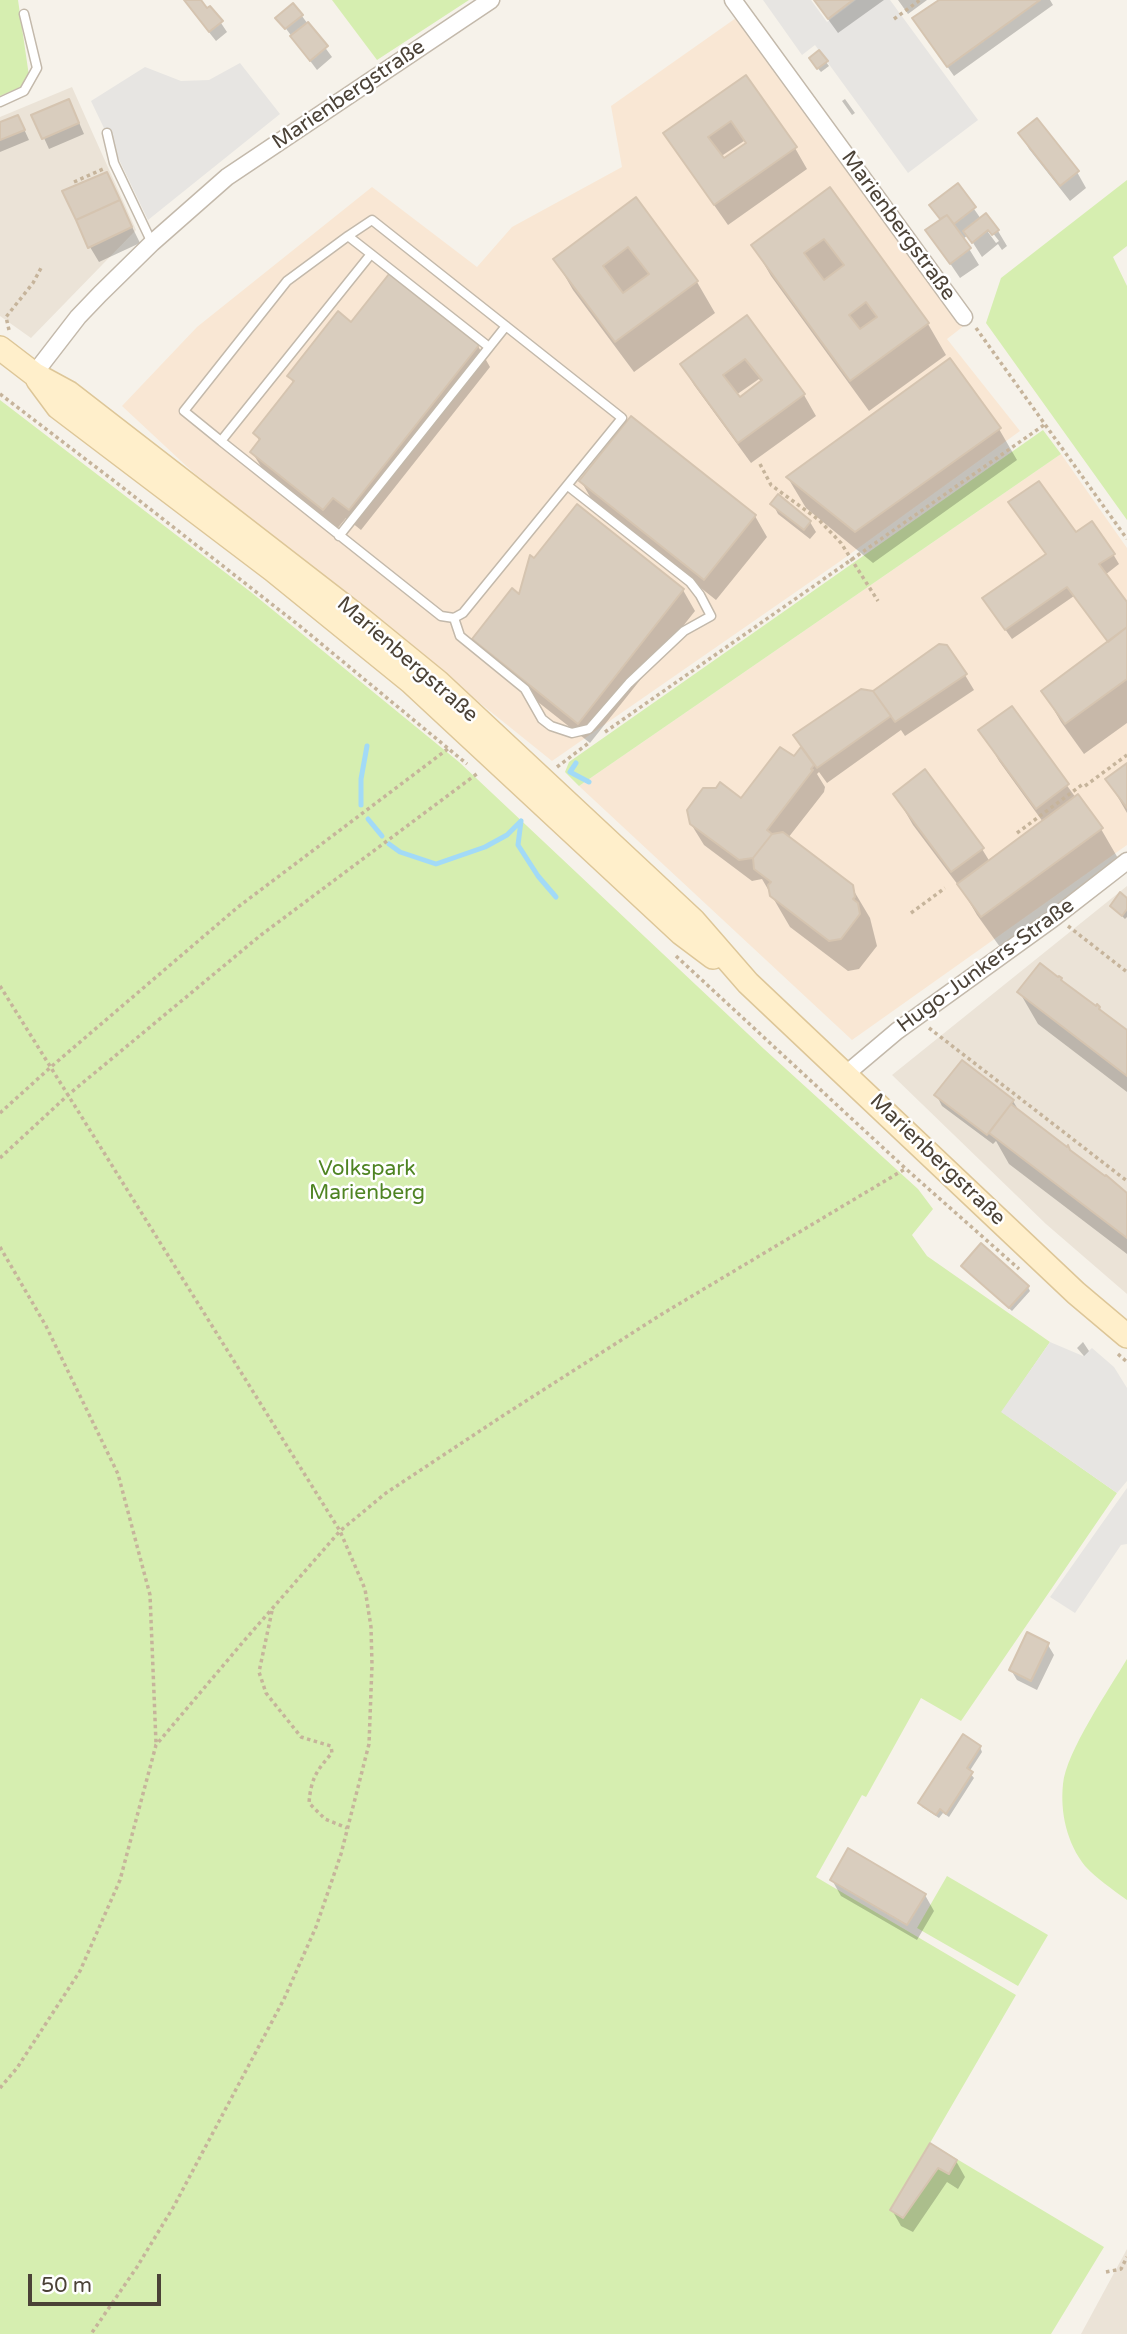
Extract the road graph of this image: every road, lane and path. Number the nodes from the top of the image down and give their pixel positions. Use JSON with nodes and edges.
{"nodes":[{"id":1,"x":491,"y":0,"type":"edge"},
{"id":2,"x":733,"y":0,"type":"edge"},
{"id":3,"x":920,"y":0,"type":"edge"},
{"id":4,"x":24,"y":14,"type":"dead end"},
{"id":5,"x":894,"y":19,"type":"dead end"},
{"id":6,"x":0,"y":102,"type":"edge"},
{"id":7,"x":107,"y":133,"type":"dead end"},
{"id":8,"x":114,"y":163,"type":"junction"},
{"id":9,"x":74,"y":181,"type":"dead end"},
{"id":10,"x":348,"y":236,"type":"junction"},
{"id":11,"x":152,"y":243,"type":"junction"},
{"id":12,"x":371,"y":254,"type":"junction"},
{"id":13,"x":41,"y":268,"type":"dead end"},
{"id":14,"x":964,"y":317,"type":"joint"},
{"id":15,"x":506,"y":326,"type":"junction"},
{"id":16,"x":6,"y":344,"type":"edge"},
{"id":17,"x":489,"y":347,"type":"junction"},
{"id":18,"x":34,"y":374,"type":"junction"},
{"id":19,"x":0,"y":394,"type":"edge"},
{"id":20,"x":1044,"y":425,"type":"junction"},
{"id":21,"x":221,"y":441,"type":"junction"},
{"id":22,"x":760,"y":464,"type":"dead end"},
{"id":23,"x":568,"y":486,"type":"junction"},
{"id":24,"x":339,"y":536,"type":"junction"},
{"id":25,"x":1127,"y":539,"type":"edge"},
{"id":26,"x":851,"y":559,"type":"junction"},
{"id":27,"x":878,"y":601,"type":"dead end"},
{"id":28,"x":454,"y":618,"type":"junction"},
{"id":29,"x":362,"y":620,"type":"junction"},
{"id":30,"x":336,"y":621,"type":"junction"},
{"id":31,"x":605,"y":732,"type":"dead end"},
{"id":32,"x":594,"y":739,"type":"dead end"},
{"id":33,"x":1127,"y":755,"type":"edge"},
{"id":34,"x":478,"y":773,"type":"dead end"},
{"id":35,"x":541,"y":780,"type":"junction"},
{"id":36,"x":1017,"y":833,"type":"dead end"},
{"id":37,"x":1127,"y":861,"type":"edge"},
{"id":38,"x":945,"y":888,"type":"dead end"},
{"id":39,"x":911,"y":913,"type":"dead end"},
{"id":40,"x":1055,"y":916,"type":"junction"},
{"id":41,"x":1127,"y":972,"type":"edge"},
{"id":42,"x":748,"y":983,"type":"junction"},
{"id":43,"x":0,"y":986,"type":"edge"},
{"id":44,"x":915,"y":1018,"type":"junction"},
{"id":45,"x":52,"y":1066,"type":"junction"},
{"id":46,"x":846,"y":1074,"type":"junction"},
{"id":47,"x":68,"y":1095,"type":"junction"},
{"id":48,"x":825,"y":1095,"type":"dead end"},
{"id":49,"x":0,"y":1113,"type":"edge"},
{"id":50,"x":0,"y":1158,"type":"edge"},
{"id":51,"x":1127,"y":1181,"type":"edge"},
{"id":52,"x":0,"y":1247,"type":"edge"},
{"id":53,"x":1127,"y":1336,"type":"edge"},
{"id":54,"x":340,"y":1531,"type":"junction"},
{"id":55,"x":272,"y":1609,"type":"junction"},
{"id":56,"x":156,"y":1745,"type":"junction"},
{"id":57,"x":348,"y":1828,"type":"junction"},
{"id":58,"x":0,"y":2088,"type":"edge"},
{"id":59,"x":1127,"y":2257,"type":"edge"},
{"id":60,"x":1106,"y":2272,"type":"dead end"},
{"id":61,"x":90,"y":2334,"type":"edge"}],
"edges":[{"from":1,"to":11,"type":"street","name":"Marienbergstraße"},
{"from":2,"to":14,"type":"street","name":"Marienbergstraße"},
{"from":3,"to":5,"type":"path"},
{"from":4,"to":6,"type":"lane"},
{"from":7,"to":8,"type":"lane"},
{"from":8,"to":9,"type":"path"},
{"from":8,"to":11,"type":"lane"},
{"from":10,"to":12,"type":"lane"},
{"from":10,"to":15,"type":"lane"},
{"from":10,"to":21,"type":"lane"},
{"from":11,"to":18,"type":"street","name":"Marienbergstraße"},
{"from":12,"to":17,"type":"lane"},
{"from":12,"to":21,"type":"lane"},
{"from":13,"to":16,"type":"path"},
{"from":14,"to":20,"type":"path"},
{"from":15,"to":17,"type":"lane"},
{"from":15,"to":23,"type":"lane"},
{"from":16,"to":18,"type":"main road","name":"Marienbergstraße"},
{"from":17,"to":24,"type":"lane"},
{"from":18,"to":29,"type":"main road","name":"Marienbergstraße"},
{"from":18,"to":30,"type":"main road","name":"Marienbergstraße"},
{"from":19,"to":45,"type":"path"},
{"from":20,"to":25,"type":"path"},
{"from":20,"to":26,"type":"path"},
{"from":21,"to":24,"type":"lane"},
{"from":22,"to":26,"type":"path"},
{"from":23,"to":28,"type":"lane"},
{"from":23,"to":28,"type":"lane"},
{"from":24,"to":28,"type":"lane"},
{"from":26,"to":27,"type":"path"},
{"from":26,"to":31,"type":"path"},
{"from":29,"to":30,"type":"main road"},
{"from":29,"to":35,"type":"main road","name":"Marienbergstraße"},
{"from":30,"to":42,"type":"main road","name":"Marienbergstraße"},
{"from":32,"to":35,"type":"path"},
{"from":33,"to":36,"type":"path"},
{"from":34,"to":47,"type":"path"},
{"from":35,"to":42,"type":"main road","name":"Marienbergstraße"},
{"from":37,"to":40,"type":"street","name":"Hugo-Junkers-Straße"},
{"from":38,"to":39,"type":"path"},
{"from":40,"to":41,"type":"path"},
{"from":40,"to":44,"type":"street","name":"Hugo-Junkers-Straße"},
{"from":42,"to":46,"type":"main road","name":"Marienbergstraße"},
{"from":43,"to":45,"type":"path"},
{"from":44,"to":46,"type":"street","name":"Hugo-Junkers-Straße"},
{"from":44,"to":51,"type":"path"},
{"from":45,"to":47,"type":"path"},
{"from":45,"to":49,"type":"path"},
{"from":46,"to":53,"type":"main road","name":"Marienbergstraße"},
{"from":47,"to":50,"type":"path"},
{"from":47,"to":54,"type":"path"},
{"from":48,"to":54,"type":"path"},
{"from":52,"to":56,"type":"path"},
{"from":54,"to":55,"type":"path"},
{"from":54,"to":57,"type":"path"},
{"from":55,"to":56,"type":"path"},
{"from":55,"to":57,"type":"path"},
{"from":56,"to":58,"type":"path"},
{"from":57,"to":61,"type":"path"},
{"from":59,"to":60,"type":"path"}]}
